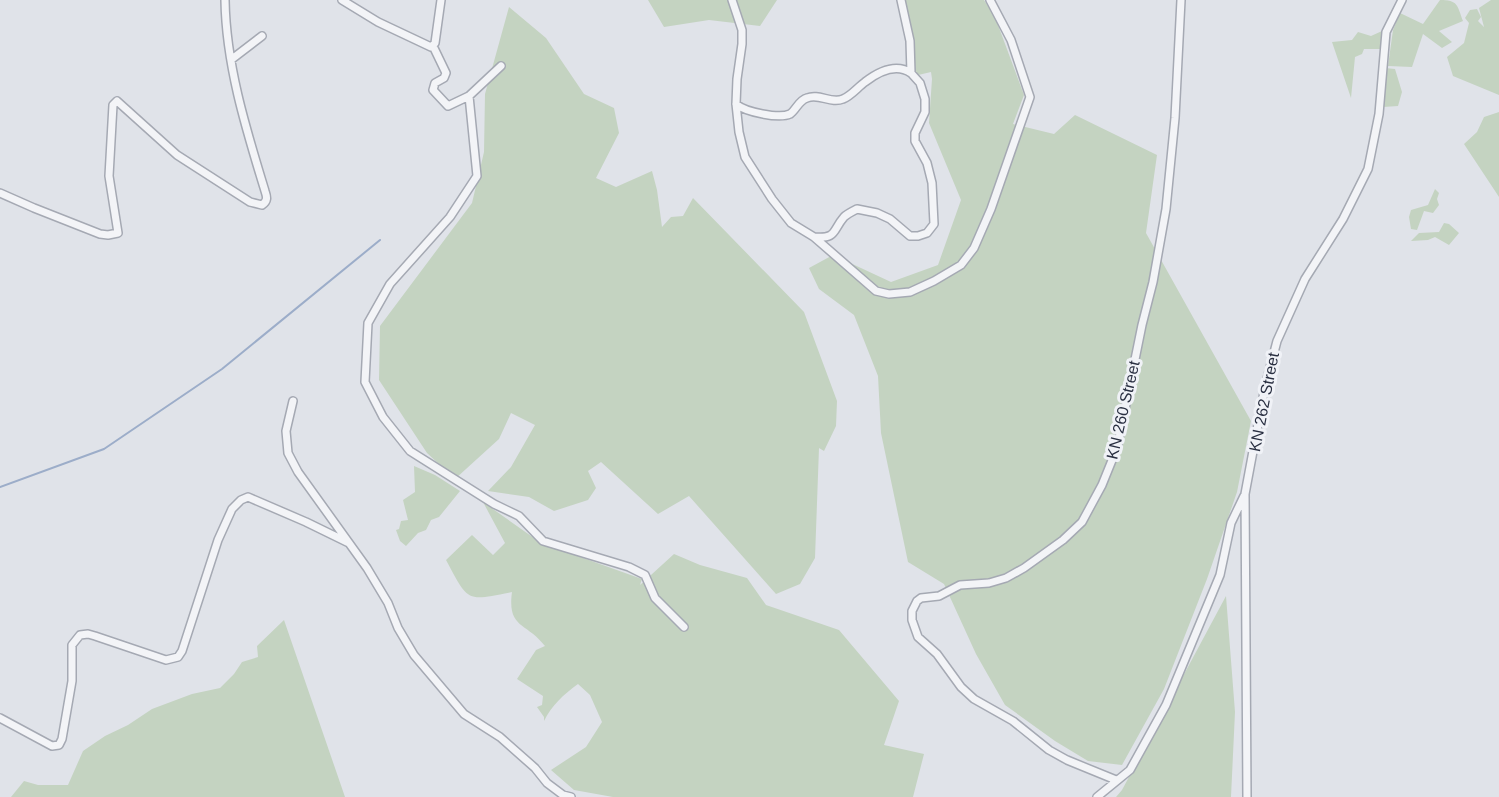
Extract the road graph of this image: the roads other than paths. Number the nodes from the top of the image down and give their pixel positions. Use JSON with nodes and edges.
{"nodes":[{"id":1,"x":225,"y":0,"type":"edge"},
{"id":2,"x":342,"y":0,"type":"edge"},
{"id":3,"x":441,"y":0,"type":"edge"},
{"id":4,"x":732,"y":0,"type":"edge"},
{"id":5,"x":901,"y":0,"type":"edge"},
{"id":6,"x":990,"y":0,"type":"edge"},
{"id":7,"x":1181,"y":0,"type":"edge"},
{"id":8,"x":1402,"y":0,"type":"edge"},
{"id":9,"x":262,"y":36,"type":"dead end"},
{"id":10,"x":433,"y":46,"type":"junction"},
{"id":11,"x":232,"y":59,"type":"junction"},
{"id":12,"x":501,"y":66,"type":"dead end"},
{"id":13,"x":911,"y":73,"type":"junction"},
{"id":14,"x":469,"y":96,"type":"junction"},
{"id":15,"x":736,"y":104,"type":"junction"},
{"id":16,"x":0,"y":193,"type":"edge"},
{"id":17,"x":814,"y":237,"type":"junction"},
{"id":18,"x":293,"y":401,"type":"dead end"},
{"id":19,"x":1245,"y":494,"type":"junction"},
{"id":20,"x":349,"y":543,"type":"junction"},
{"id":21,"x":684,"y":627,"type":"dead end"},
{"id":22,"x":0,"y":718,"type":"edge"},
{"id":23,"x":1116,"y":780,"type":"junction"},
{"id":24,"x":571,"y":797,"type":"edge"},
{"id":25,"x":1097,"y":797,"type":"edge"},
{"id":26,"x":1247,"y":797,"type":"edge"}],
"edges":[{"from":1,"to":11,"type":"street"},
{"from":2,"to":10,"type":"street"},
{"from":3,"to":10,"type":"street"},
{"from":4,"to":15,"type":"street"},
{"from":5,"to":13,"type":"street"},
{"from":6,"to":17,"type":"street"},
{"from":7,"to":23,"type":"street","name":"KN 260 Street"},
{"from":8,"to":19,"type":"street","name":"KN 262 Street"},
{"from":9,"to":11,"type":"street"},
{"from":10,"to":14,"type":"street"},
{"from":11,"to":16,"type":"street"},
{"from":12,"to":14,"type":"street"},
{"from":13,"to":15,"type":"street"},
{"from":13,"to":17,"type":"street"},
{"from":14,"to":21,"type":"street"},
{"from":15,"to":17,"type":"street"},
{"from":18,"to":20,"type":"street"},
{"from":19,"to":23,"type":"street"},
{"from":19,"to":26,"type":"street","name":"KN 262 Street"},
{"from":20,"to":22,"type":"street"},
{"from":20,"to":24,"type":"street"},
{"from":23,"to":25,"type":"street"}]}
